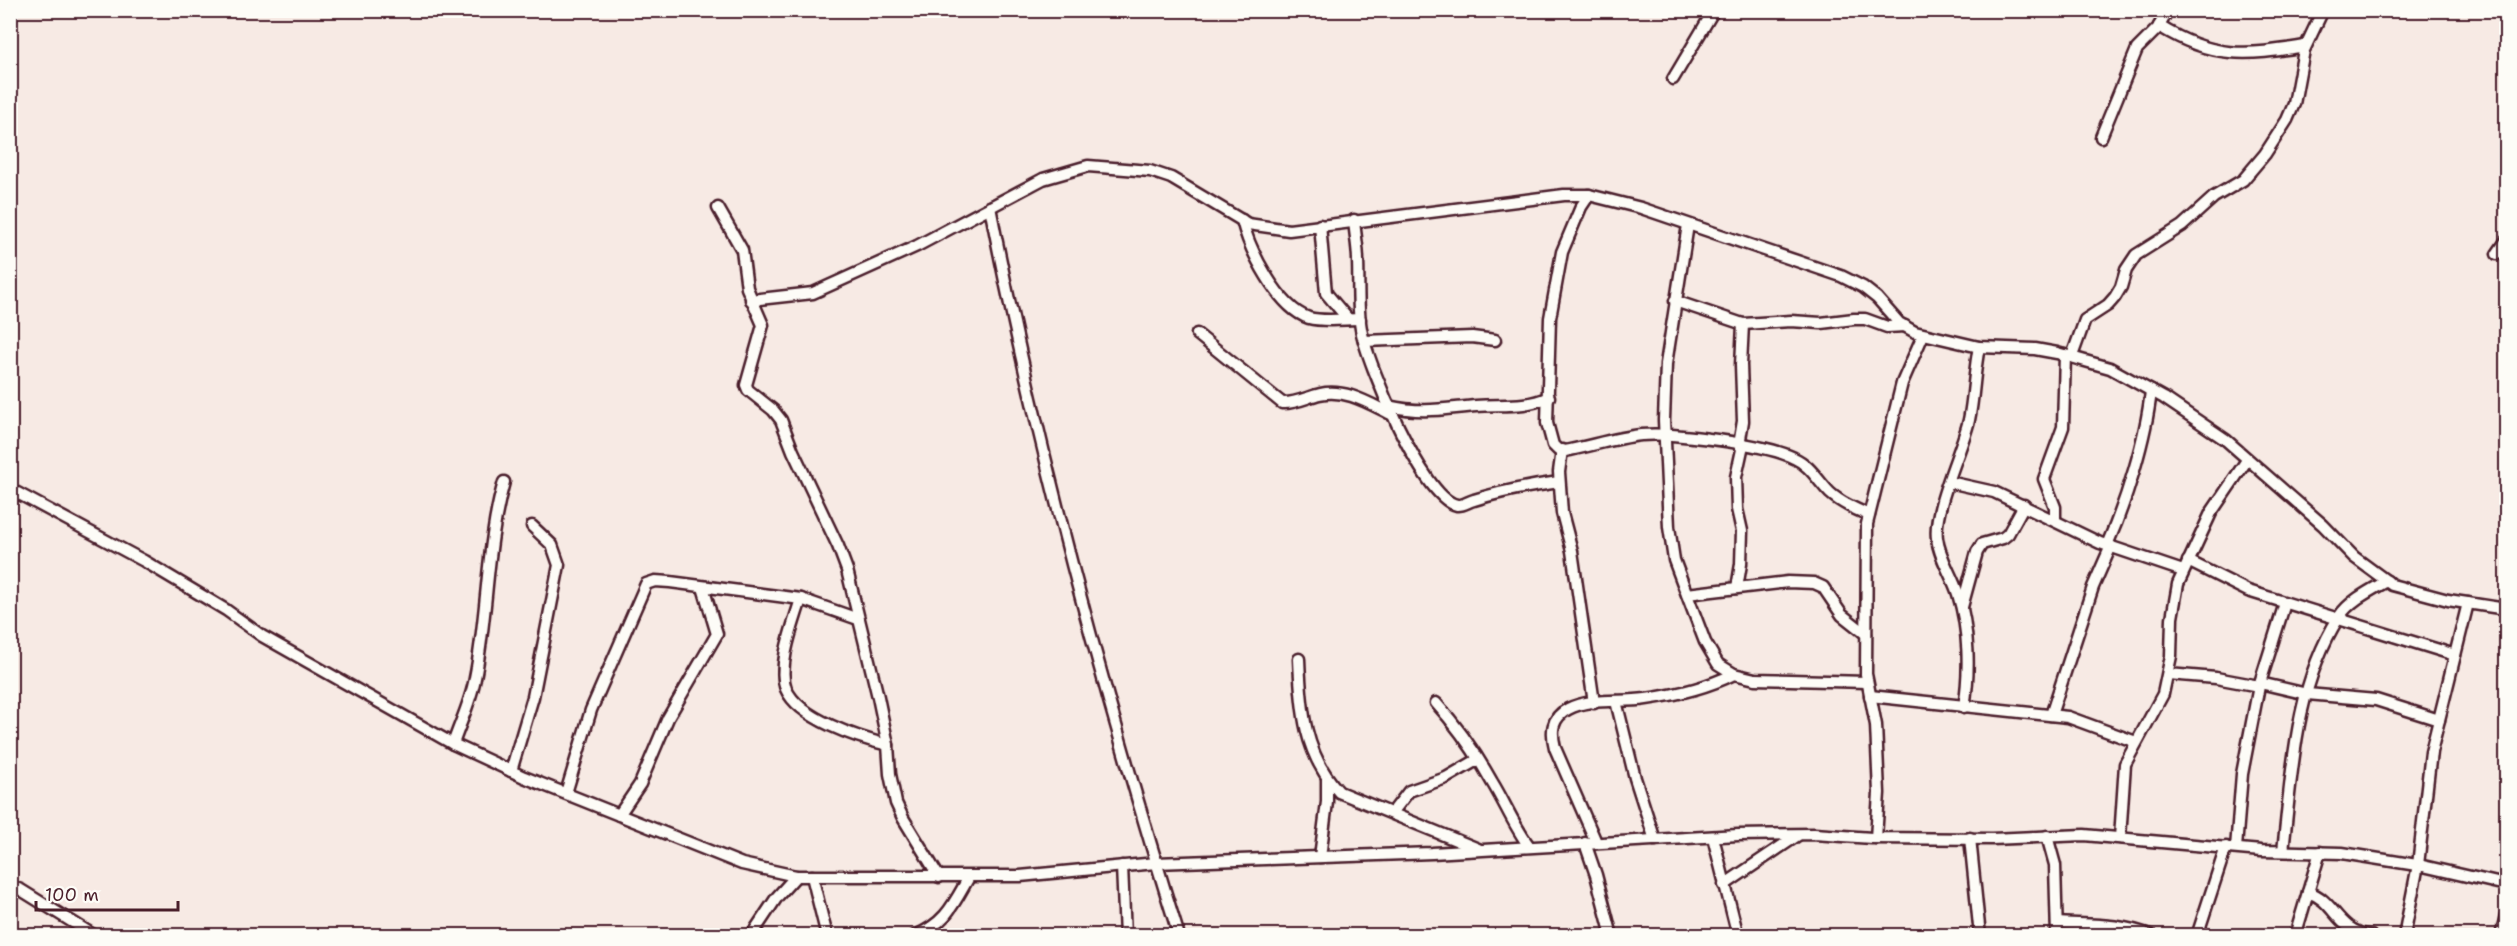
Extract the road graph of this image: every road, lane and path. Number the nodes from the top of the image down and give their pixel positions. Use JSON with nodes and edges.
{"nodes":[{"id":1,"x":1714,"y":10,"type":"edge"},
{"id":2,"x":2168,"y":10,"type":"edge"},
{"id":3,"x":2323,"y":10,"type":"edge"},
{"id":4,"x":2159,"y":26,"type":"junction"},
{"id":5,"x":2305,"y":46,"type":"junction"},
{"id":6,"x":1672,"y":79,"type":"dead end"},
{"id":7,"x":2101,"y":136,"type":"dead end"},
{"id":8,"x":1589,"y":195,"type":"junction"},
{"id":9,"x":990,"y":207,"type":"junction"},
{"id":10,"x":718,"y":208,"type":"dead end"},
{"id":11,"x":1242,"y":220,"type":"junction"},
{"id":12,"x":1354,"y":220,"type":"junction"},
{"id":13,"x":1320,"y":225,"type":"junction"},
{"id":14,"x":1688,"y":225,"type":"junction"},
{"id":15,"x":2506,"y":242,"type":"edge"},
{"id":16,"x":2497,"y":254,"type":"dead end"},
{"id":17,"x":751,"y":300,"type":"junction"},
{"id":18,"x":1675,"y":301,"type":"junction"},
{"id":19,"x":1348,"y":319,"type":"junction"},
{"id":20,"x":1360,"y":319,"type":"junction"},
{"id":21,"x":1743,"y":324,"type":"junction"},
{"id":22,"x":1905,"y":326,"type":"junction"},
{"id":23,"x":1197,"y":334,"type":"dead end"},
{"id":24,"x":1923,"y":335,"type":"junction"},
{"id":25,"x":1495,"y":340,"type":"dead end"},
{"id":26,"x":1364,"y":341,"type":"junction"},
{"id":27,"x":1979,"y":347,"type":"junction"},
{"id":28,"x":2068,"y":356,"type":"junction"},
{"id":29,"x":2151,"y":391,"type":"junction"},
{"id":30,"x":1550,"y":397,"type":"junction"},
{"id":31,"x":1391,"y":411,"type":"junction"},
{"id":32,"x":1664,"y":435,"type":"junction"},
{"id":33,"x":1741,"y":445,"type":"junction"},
{"id":34,"x":1562,"y":450,"type":"junction"},
{"id":35,"x":2247,"y":459,"type":"junction"},
{"id":36,"x":504,"y":482,"type":"dead end"},
{"id":37,"x":1559,"y":482,"type":"junction"},
{"id":38,"x":1949,"y":482,"type":"junction"},
{"id":39,"x":10,"y":489,"type":"edge"},
{"id":40,"x":2024,"y":504,"type":"junction"},
{"id":41,"x":1869,"y":515,"type":"junction"},
{"id":42,"x":2055,"y":520,"type":"junction"},
{"id":43,"x":532,"y":526,"type":"dead end"},
{"id":44,"x":2109,"y":546,"type":"junction"},
{"id":45,"x":2186,"y":566,"type":"junction"},
{"id":46,"x":2387,"y":581,"type":"junction"},
{"id":47,"x":703,"y":587,"type":"junction"},
{"id":48,"x":1737,"y":588,"type":"junction"},
{"id":49,"x":1687,"y":594,"type":"junction"},
{"id":50,"x":801,"y":599,"type":"junction"},
{"id":51,"x":2285,"y":603,"type":"junction"},
{"id":52,"x":2468,"y":603,"type":"junction"},
{"id":53,"x":2506,"y":609,"type":"edge"},
{"id":54,"x":1962,"y":610,"type":"junction"},
{"id":55,"x":2338,"y":618,"type":"junction"},
{"id":56,"x":858,"y":619,"type":"junction"},
{"id":57,"x":1866,"y":634,"type":"junction"},
{"id":58,"x":2456,"y":655,"type":"junction"},
{"id":59,"x":1299,"y":659,"type":"dead end"},
{"id":60,"x":1734,"y":674,"type":"junction"},
{"id":61,"x":2168,"y":674,"type":"junction"},
{"id":62,"x":1867,"y":682,"type":"junction"},
{"id":63,"x":2260,"y":685,"type":"junction"},
{"id":64,"x":2307,"y":694,"type":"junction"},
{"id":65,"x":1870,"y":696,"type":"junction"},
{"id":66,"x":1616,"y":701,"type":"junction"},
{"id":67,"x":1436,"y":703,"type":"dead end"},
{"id":68,"x":1593,"y":703,"type":"junction"},
{"id":69,"x":1964,"y":707,"type":"junction"},
{"id":70,"x":2051,"y":715,"type":"junction"},
{"id":71,"x":2439,"y":720,"type":"junction"},
{"id":72,"x":2136,"y":742,"type":"junction"},
{"id":73,"x":453,"y":744,"type":"junction"},
{"id":74,"x":888,"y":745,"type":"junction"},
{"id":75,"x":1477,"y":760,"type":"junction"},
{"id":76,"x":511,"y":771,"type":"junction"},
{"id":77,"x":1327,"y":779,"type":"junction"},
{"id":78,"x":566,"y":794,"type":"junction"},
{"id":79,"x":1392,"y":813,"type":"junction"},
{"id":80,"x":619,"y":815,"type":"junction"},
{"id":81,"x":1799,"y":834,"type":"junction"},
{"id":82,"x":2047,"y":836,"type":"junction"},
{"id":83,"x":1713,"y":837,"type":"junction"},
{"id":84,"x":1876,"y":838,"type":"junction"},
{"id":85,"x":1970,"y":838,"type":"junction"},
{"id":86,"x":2120,"y":838,"type":"junction"},
{"id":87,"x":1655,"y":840,"type":"junction"},
{"id":88,"x":1590,"y":843,"type":"junction"},
{"id":89,"x":1529,"y":846,"type":"junction"},
{"id":90,"x":2231,"y":848,"type":"junction"},
{"id":91,"x":1480,"y":849,"type":"junction"},
{"id":92,"x":2283,"y":851,"type":"junction"},
{"id":93,"x":2320,"y":852,"type":"junction"},
{"id":94,"x":1320,"y":858,"type":"junction"},
{"id":95,"x":1156,"y":863,"type":"junction"},
{"id":96,"x":2418,"y":865,"type":"junction"},
{"id":97,"x":1122,"y":866,"type":"junction"},
{"id":98,"x":796,"y":876,"type":"junction"},
{"id":99,"x":812,"y":876,"type":"junction"},
{"id":100,"x":939,"y":877,"type":"junction"},
{"id":101,"x":969,"y":877,"type":"junction"},
{"id":102,"x":1724,"y":885,"type":"junction"},
{"id":103,"x":2506,"y":885,"type":"edge"},
{"id":104,"x":10,"y":886,"type":"edge"},
{"id":105,"x":2308,"y":892,"type":"junction"},
{"id":106,"x":2506,"y":915,"type":"edge"},
{"id":107,"x":2057,"y":923,"type":"junction"},
{"id":108,"x":1610,"y":935,"type":"edge"},
{"id":109,"x":95,"y":936,"type":"edge"},
{"id":110,"x":751,"y":936,"type":"edge"},
{"id":111,"x":826,"y":936,"type":"edge"},
{"id":112,"x":915,"y":936,"type":"edge"},
{"id":113,"x":1125,"y":936,"type":"edge"},
{"id":114,"x":1179,"y":936,"type":"edge"},
{"id":115,"x":1738,"y":936,"type":"edge"},
{"id":116,"x":1980,"y":936,"type":"edge"},
{"id":117,"x":2057,"y":936,"type":"edge"},
{"id":118,"x":2152,"y":936,"type":"edge"},
{"id":119,"x":2197,"y":936,"type":"edge"},
{"id":120,"x":2295,"y":936,"type":"edge"},
{"id":121,"x":2371,"y":936,"type":"edge"},
{"id":122,"x":2404,"y":936,"type":"edge"},
{"id":123,"x":2501,"y":936,"type":"edge"}],
"edges":[{"from":1,"to":6,"type":"street"},
{"from":2,"to":4,"type":"street"},
{"from":3,"to":5,"type":"street"},
{"from":4,"to":5,"type":"street"},
{"from":4,"to":7,"type":"street"},
{"from":5,"to":28,"type":"street"},
{"from":8,"to":12,"type":"street"},
{"from":8,"to":14,"type":"street"},
{"from":8,"to":30,"type":"street"},
{"from":9,"to":11,"type":"street"},
{"from":9,"to":17,"type":"street"},
{"from":9,"to":95,"type":"street"},
{"from":10,"to":17,"type":"street"},
{"from":11,"to":13,"type":"street"},
{"from":11,"to":19,"type":"street"},
{"from":12,"to":13,"type":"street"},
{"from":12,"to":20,"type":"street"},
{"from":13,"to":19,"type":"street"},
{"from":14,"to":18,"type":"street"},
{"from":14,"to":22,"type":"street"},
{"from":15,"to":16,"type":"street"},
{"from":17,"to":56,"type":"street"},
{"from":18,"to":21,"type":"street"},
{"from":18,"to":32,"type":"street"},
{"from":19,"to":20,"type":"street"},
{"from":20,"to":26,"type":"street"},
{"from":21,"to":22,"type":"street"},
{"from":21,"to":33,"type":"street"},
{"from":22,"to":24,"type":"street"},
{"from":23,"to":31,"type":"street"},
{"from":24,"to":27,"type":"street"},
{"from":24,"to":41,"type":"street"},
{"from":25,"to":26,"type":"street"},
{"from":26,"to":31,"type":"street"},
{"from":27,"to":28,"type":"street"},
{"from":27,"to":38,"type":"street"},
{"from":28,"to":29,"type":"street"},
{"from":28,"to":42,"type":"street"},
{"from":29,"to":35,"type":"street"},
{"from":29,"to":44,"type":"street"},
{"from":30,"to":31,"type":"street"},
{"from":30,"to":34,"type":"street"},
{"from":31,"to":37,"type":"street"},
{"from":32,"to":33,"type":"street"},
{"from":32,"to":34,"type":"street"},
{"from":32,"to":49,"type":"street"},
{"from":33,"to":41,"type":"street"},
{"from":33,"to":48,"type":"street"},
{"from":34,"to":37,"type":"street"},
{"from":35,"to":45,"type":"street"},
{"from":35,"to":46,"type":"street"},
{"from":36,"to":73,"type":"street"},
{"from":37,"to":68,"type":"street"},
{"from":38,"to":40,"type":"street"},
{"from":38,"to":54,"type":"street"},
{"from":39,"to":73,"type":"street"},
{"from":40,"to":42,"type":"street"},
{"from":40,"to":54,"type":"street"},
{"from":41,"to":57,"type":"street"},
{"from":42,"to":44,"type":"street"},
{"from":43,"to":76,"type":"street"},
{"from":44,"to":45,"type":"street"},
{"from":44,"to":70,"type":"street"},
{"from":45,"to":51,"type":"street"},
{"from":45,"to":61,"type":"street"},
{"from":46,"to":52,"type":"street"},
{"from":46,"to":55,"type":"street"},
{"from":47,"to":50,"type":"street"},
{"from":47,"to":78,"type":"street"},
{"from":47,"to":80,"type":"street"},
{"from":48,"to":49,"type":"street"},
{"from":48,"to":57,"type":"street"},
{"from":49,"to":60,"type":"street"},
{"from":50,"to":56,"type":"street"},
{"from":50,"to":74,"type":"street"},
{"from":51,"to":55,"type":"street"},
{"from":51,"to":63,"type":"street"},
{"from":52,"to":53,"type":"street"},
{"from":52,"to":58,"type":"street"},
{"from":54,"to":69,"type":"street"},
{"from":55,"to":58,"type":"street"},
{"from":55,"to":64,"type":"street"},
{"from":56,"to":74,"type":"street"},
{"from":57,"to":62,"type":"street"},
{"from":58,"to":71,"type":"street"},
{"from":59,"to":77,"type":"street"},
{"from":60,"to":62,"type":"street"},
{"from":60,"to":66,"type":"street"},
{"from":61,"to":63,"type":"street"},
{"from":61,"to":72,"type":"street"},
{"from":62,"to":65,"type":"street"},
{"from":63,"to":64,"type":"street"},
{"from":63,"to":90,"type":"street"},
{"from":64,"to":71,"type":"street"},
{"from":64,"to":92,"type":"street"},
{"from":65,"to":69,"type":"street"},
{"from":65,"to":84,"type":"street"},
{"from":66,"to":68,"type":"street"},
{"from":66,"to":87,"type":"street"},
{"from":67,"to":75,"type":"street"},
{"from":68,"to":88,"type":"street"},
{"from":69,"to":70,"type":"street"},
{"from":70,"to":72,"type":"street"},
{"from":71,"to":96,"type":"street"},
{"from":72,"to":86,"type":"street"},
{"from":73,"to":76,"type":"street"},
{"from":74,"to":100,"type":"street"},
{"from":75,"to":79,"type":"street"},
{"from":75,"to":89,"type":"street"},
{"from":76,"to":78,"type":"street"},
{"from":77,"to":79,"type":"street"},
{"from":77,"to":94,"type":"street"},
{"from":78,"to":80,"type":"street"},
{"from":79,"to":91,"type":"street"},
{"from":80,"to":98,"type":"street"},
{"from":81,"to":83,"type":"street"},
{"from":81,"to":84,"type":"street"},
{"from":81,"to":102,"type":"street"},
{"from":82,"to":85,"type":"street"},
{"from":82,"to":86,"type":"street"},
{"from":82,"to":107,"type":"street"},
{"from":83,"to":87,"type":"street"},
{"from":83,"to":102,"type":"street"},
{"from":84,"to":85,"type":"street"},
{"from":85,"to":116,"type":"street"},
{"from":86,"to":90,"type":"street"},
{"from":87,"to":88,"type":"street"},
{"from":88,"to":89,"type":"street"},
{"from":88,"to":108,"type":"street"},
{"from":89,"to":91,"type":"street"},
{"from":90,"to":92,"type":"street"},
{"from":90,"to":119,"type":"street"},
{"from":91,"to":94,"type":"street"},
{"from":92,"to":93,"type":"street"},
{"from":93,"to":96,"type":"street"},
{"from":93,"to":105,"type":"street"},
{"from":94,"to":95,"type":"street"},
{"from":95,"to":97,"type":"street"},
{"from":95,"to":114,"type":"street"},
{"from":96,"to":103,"type":"street"},
{"from":96,"to":122,"type":"street"},
{"from":97,"to":101,"type":"street"},
{"from":97,"to":113,"type":"street"},
{"from":98,"to":99,"type":"street"},
{"from":98,"to":110,"type":"street"},
{"from":99,"to":100,"type":"street"},
{"from":99,"to":111,"type":"street"},
{"from":100,"to":101,"type":"street"},
{"from":101,"to":112,"type":"street"},
{"from":102,"to":115,"type":"street"},
{"from":104,"to":109,"type":"street"},
{"from":105,"to":120,"type":"street"},
{"from":105,"to":121,"type":"street"},
{"from":106,"to":123,"type":"street"},
{"from":107,"to":117,"type":"street"},
{"from":107,"to":118,"type":"street"}]}
